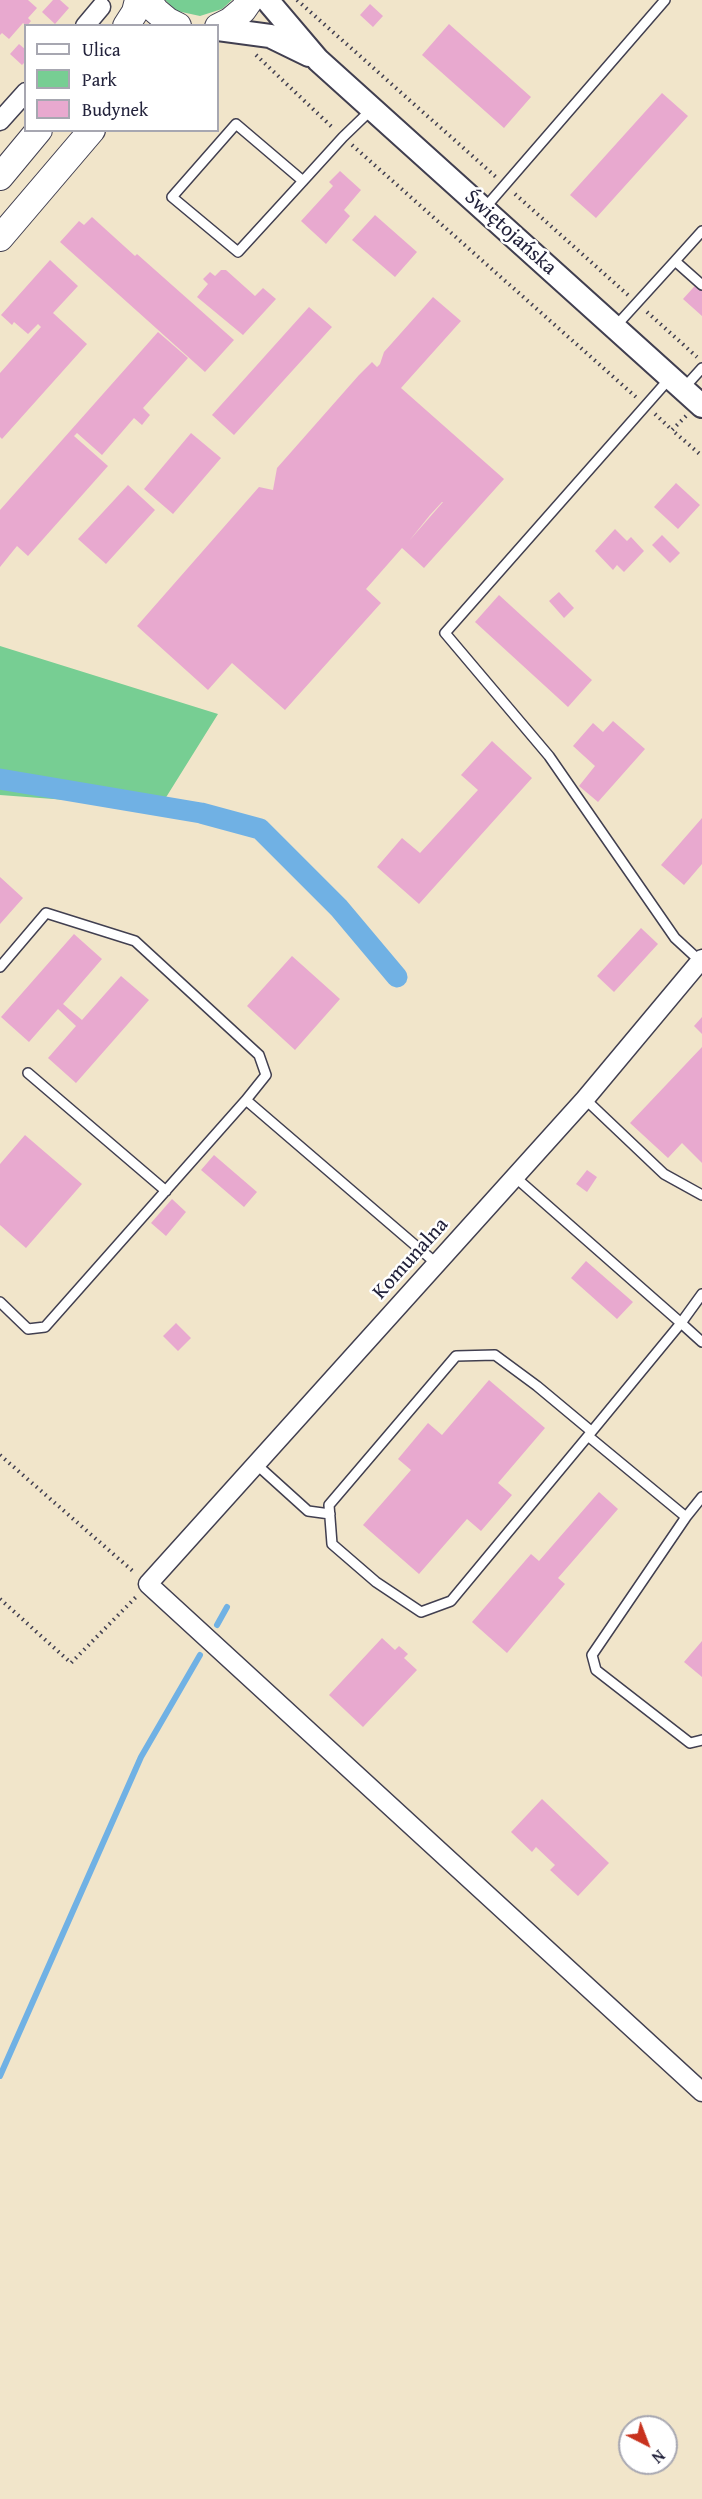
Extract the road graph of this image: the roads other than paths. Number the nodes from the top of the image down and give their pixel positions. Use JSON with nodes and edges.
{"nodes":[{"id":1,"x":138,"y":0,"type":"edge"},
{"id":2,"x":148,"y":0,"type":"edge"},
{"id":3,"x":250,"y":0,"type":"edge"},
{"id":4,"x":267,"y":0,"type":"edge"},
{"id":5,"x":665,"y":0,"type":"edge"},
{"id":6,"x":101,"y":7,"type":"dead end"},
{"id":7,"x":87,"y":24,"type":"edge"},
{"id":8,"x":127,"y":24,"type":"edge"},
{"id":9,"x":174,"y":24,"type":"edge"},
{"id":10,"x":219,"y":27,"type":"edge"},
{"id":11,"x":219,"y":28,"type":"edge"},
{"id":12,"x":318,"y":60,"type":"junction"},
{"id":13,"x":24,"y":94,"type":"edge"},
{"id":14,"x":372,"y":109,"type":"junction"},
{"id":15,"x":0,"y":121,"type":"edge"},
{"id":16,"x":37,"y":132,"type":"edge"},
{"id":17,"x":90,"y":132,"type":"edge"},
{"id":18,"x":0,"y":177,"type":"edge"},
{"id":19,"x":303,"y":181,"type":"junction"},
{"id":20,"x":483,"y":209,"type":"junction"},
{"id":21,"x":702,"y":231,"type":"edge"},
{"id":22,"x":0,"y":238,"type":"edge"},
{"id":23,"x":675,"y":261,"type":"junction"},
{"id":24,"x":702,"y":285,"type":"edge"},
{"id":25,"x":615,"y":327,"type":"junction"},
{"id":26,"x":702,"y":368,"type":"edge"},
{"id":27,"x":688,"y":394,"type":"edge"},
{"id":28,"x":701,"y":960,"type":"edge"},
{"id":29,"x":0,"y":967,"type":"edge"},
{"id":30,"x":28,"y":1073,"type":"dead end"},
{"id":31,"x":585,"y":1099,"type":"junction"},
{"id":32,"x":246,"y":1100,"type":"junction"},
{"id":33,"x":514,"y":1178,"type":"junction"},
{"id":34,"x":165,"y":1191,"type":"junction"},
{"id":35,"x":702,"y":1194,"type":"edge"},
{"id":36,"x":437,"y":1264,"type":"junction"},
{"id":37,"x":702,"y":1294,"type":"edge"},
{"id":38,"x":0,"y":1302,"type":"edge"},
{"id":39,"x":681,"y":1323,"type":"junction"},
{"id":40,"x":702,"y":1342,"type":"edge"},
{"id":41,"x":589,"y":1433,"type":"junction"},
{"id":42,"x":256,"y":1464,"type":"junction"},
{"id":43,"x":702,"y":1497,"type":"edge"},
{"id":44,"x":330,"y":1514,"type":"junction"},
{"id":45,"x":686,"y":1517,"type":"junction"},
{"id":46,"x":702,"y":1740,"type":"edge"},
{"id":47,"x":702,"y":2092,"type":"edge"}],
"edges":[{"from":1,"to":8,"type":"main road"},
{"from":2,"to":9,"type":"main road"},
{"from":3,"to":10,"type":"main road"},
{"from":4,"to":12,"type":"street","name":"Świętojańska"},
{"from":5,"to":20,"type":"lane"},
{"from":6,"to":7,"type":"street"},
{"from":11,"to":12,"type":"street","name":"Świętojańska"},
{"from":12,"to":14,"type":"street","name":"Świętojańska"},
{"from":13,"to":15,"type":"street"},
{"from":14,"to":19,"type":"lane"},
{"from":14,"to":20,"type":"street","name":"Świętojańska"},
{"from":16,"to":18,"type":"main road"},
{"from":17,"to":22,"type":"main road"},
{"from":19,"to":19,"type":"lane"},
{"from":20,"to":25,"type":"street","name":"Świętojańska"},
{"from":21,"to":23,"type":"lane"},
{"from":23,"to":24,"type":"lane"},
{"from":23,"to":25,"type":"lane"},
{"from":25,"to":27,"type":"street","name":"Świętojańska"},
{"from":26,"to":27,"type":"lane"},
{"from":27,"to":28,"type":"lane"},
{"from":28,"to":31,"type":"street","name":"Komunalna"},
{"from":29,"to":32,"type":"lane"},
{"from":30,"to":34,"type":"lane"},
{"from":31,"to":33,"type":"street","name":"Komunalna"},
{"from":31,"to":35,"type":"lane"},
{"from":32,"to":34,"type":"lane"},
{"from":32,"to":36,"type":"lane"},
{"from":33,"to":36,"type":"street","name":"Komunalna"},
{"from":33,"to":39,"type":"lane"},
{"from":34,"to":38,"type":"lane"},
{"from":36,"to":42,"type":"street","name":"Komunalna"},
{"from":37,"to":39,"type":"lane"},
{"from":39,"to":40,"type":"lane"},
{"from":39,"to":41,"type":"lane"},
{"from":41,"to":44,"type":"lane"},
{"from":41,"to":44,"type":"lane"},
{"from":41,"to":45,"type":"lane"},
{"from":42,"to":44,"type":"lane"},
{"from":42,"to":47,"type":"street","name":"Komunalna"},
{"from":43,"to":45,"type":"lane"},
{"from":45,"to":46,"type":"lane"}]}
